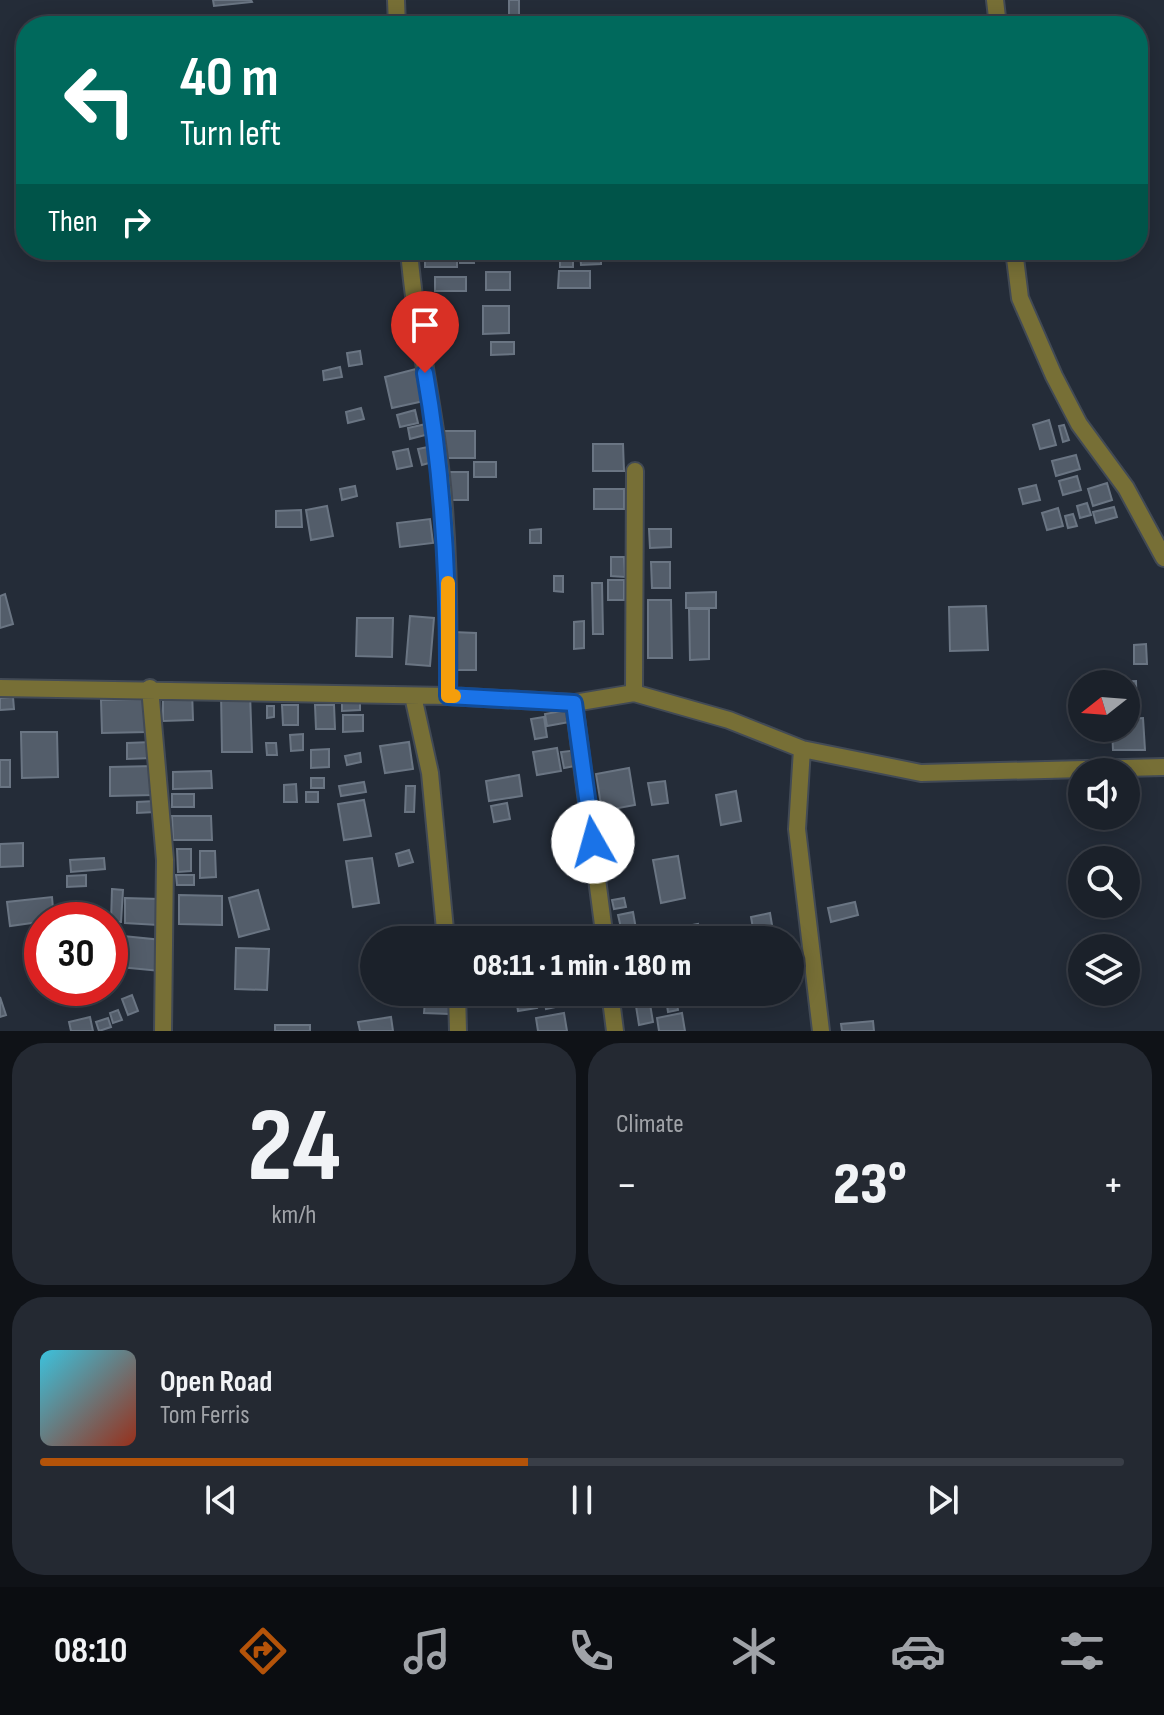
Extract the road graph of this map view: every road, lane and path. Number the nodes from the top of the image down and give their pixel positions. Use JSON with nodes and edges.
{"nodes":[{"id":1,"x":410,"y":260,"type":"edge"},
{"id":2,"x":1015,"y":260,"type":"edge"},
{"id":3,"x":635,"y":471,"type":"dead end"},
{"id":4,"x":1164,"y":558,"type":"edge"},
{"id":5,"x":0,"y":688,"type":"edge"},
{"id":6,"x":150,"y":688,"type":"junction"},
{"id":7,"x":634,"y":693,"type":"junction"},
{"id":8,"x":413,"y":696,"type":"junction"},
{"id":9,"x":448,"y":696,"type":"junction"},
{"id":10,"x":574,"y":703,"type":"junction"},
{"id":11,"x":802,"y":749,"type":"junction"},
{"id":12,"x":1164,"y":767,"type":"edge"},
{"id":13,"x":445,"y":926,"type":"edge"},
{"id":14,"x":603,"y":926,"type":"edge"},
{"id":15,"x":457,"y":1006,"type":"edge"},
{"id":16,"x":612,"y":1006,"type":"edge"},
{"id":17,"x":163,"y":1031,"type":"edge"},
{"id":18,"x":458,"y":1031,"type":"edge"},
{"id":19,"x":615,"y":1031,"type":"edge"},
{"id":20,"x":821,"y":1031,"type":"edge"}],
"edges":[{"from":1,"to":9,"type":"street"},
{"from":2,"to":4,"type":"street"},
{"from":3,"to":7,"type":"street"},
{"from":5,"to":6,"type":"street"},
{"from":6,"to":8,"type":"street"},
{"from":6,"to":17,"type":"street"},
{"from":7,"to":10,"type":"street"},
{"from":7,"to":11,"type":"street"},
{"from":8,"to":9,"type":"street"},
{"from":8,"to":13,"type":"street"},
{"from":9,"to":10,"type":"street"},
{"from":10,"to":14,"type":"street"},
{"from":11,"to":12,"type":"street"},
{"from":11,"to":20,"type":"street"},
{"from":15,"to":18,"type":"street"},
{"from":16,"to":19,"type":"street"}]}
